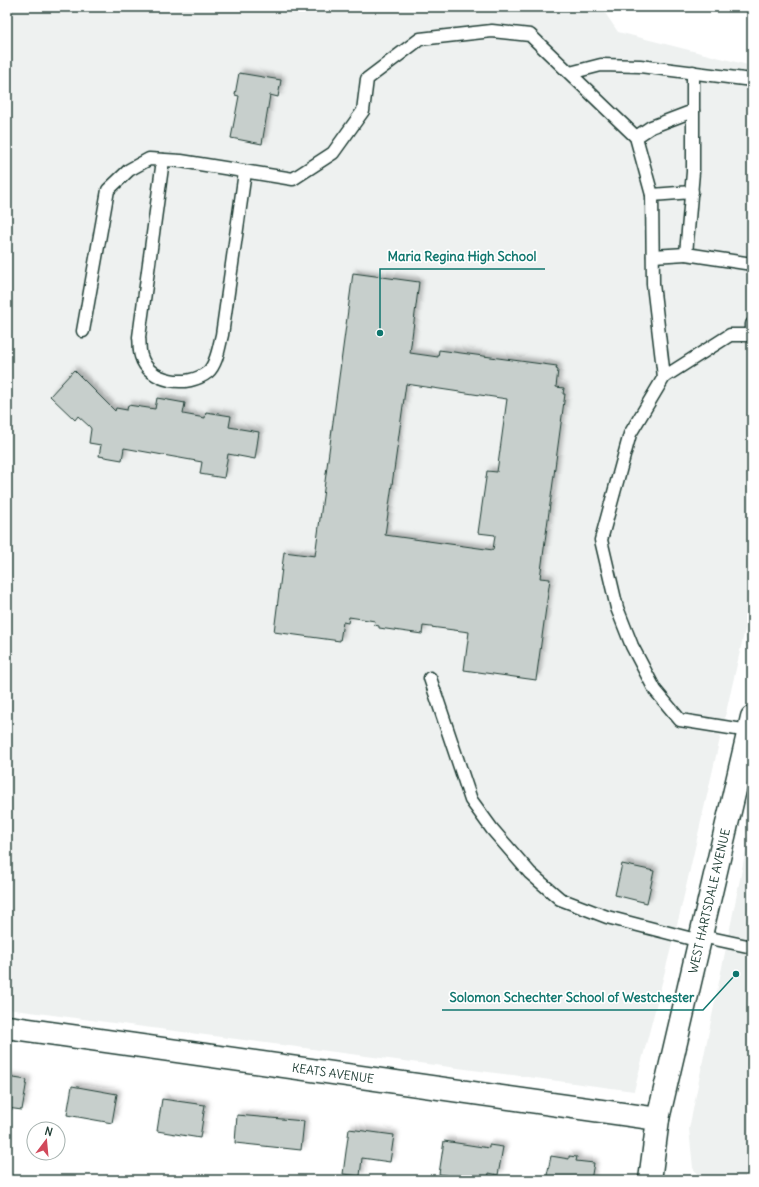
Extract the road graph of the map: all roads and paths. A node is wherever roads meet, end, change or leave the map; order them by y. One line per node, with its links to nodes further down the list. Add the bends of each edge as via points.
1 (693, 72): 2 (lane, via 601,65); 3 (lane); 4 (lane)
2 (570, 74): 5 (lane); 7 (lane, via 530,34 492,31 420,39 367,79 363,111 332,153 293,179)
3 (752, 80)
4 (693, 111): 5 (lane, via 651,127); 8 (lane)
5 (636, 137): 9 (lane)
6 (163, 160): 7 (lane); 7 (lane, via 139,337 141,356 149,369 166,380 192,380 209,371 216,356 222,335); 14 (lane, via 149,159 129,170 108,190)
7 (245, 172)
8 (692, 192): 9 (lane); 10 (lane)
9 (652, 195): 11 (lane)
10 (686, 254): 11 (lane); 12 (lane)
11 (653, 256): 16 (lane, via 653,284)
12 (752, 264)
13 (752, 324): 15 (lane)
14 (83, 331)
15 (752, 335): 16 (lane, via 730,335)
16 (664, 377): 18 (lane, via 630,434 601,540 617,608 632,646 655,690 680,720)
17 (430, 678): 19 (lane, via 471,800 530,873 560,899 607,917)
18 (750, 724): 19 (street, WEST HARTSDALE AVENUE)
19 (700, 939): 20 (lane); 22 (street, WEST HARTSDALE AVENUE)
20 (752, 947)
21 (7, 1027): 22 (street, KEATS AVENUE)
22 (658, 1119): 23 (street, WEST HARTSDALE AVENUE)
23 (650, 1180)

